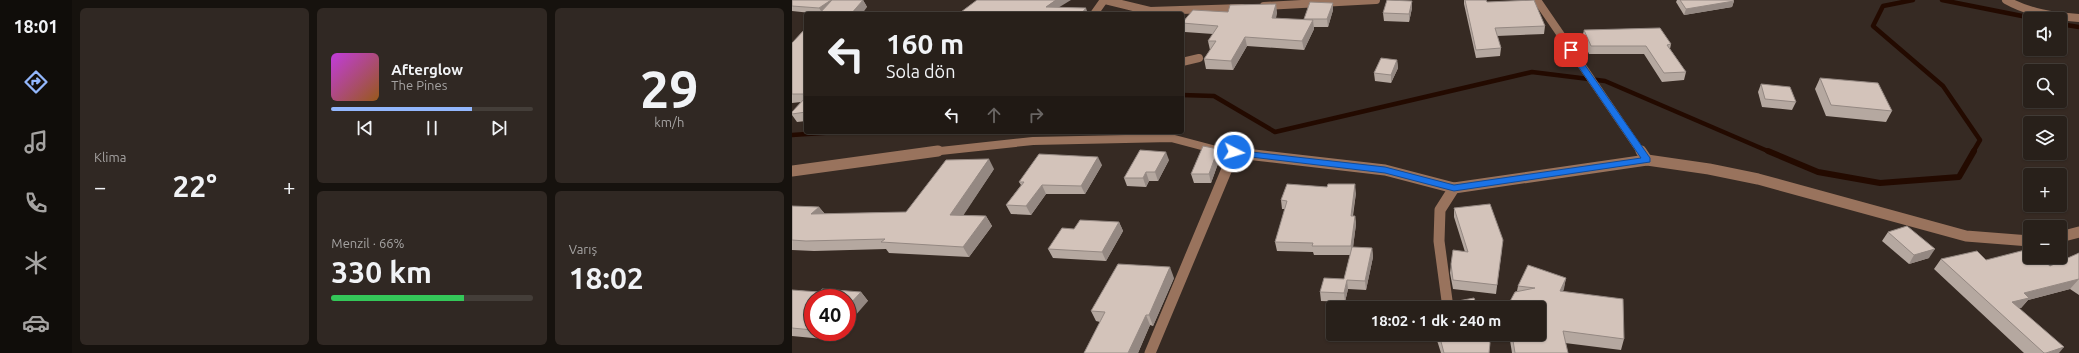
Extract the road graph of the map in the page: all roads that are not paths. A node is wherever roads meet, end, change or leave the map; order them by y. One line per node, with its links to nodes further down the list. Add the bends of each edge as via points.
1 (1104, 0): 2 (street, via 1150,11); 5 (street)
2 (1376, 0)
3 (1537, 0): 11 (street)
4 (2006, 0): 6 (street, via 2024,10 2050,16)
5 (1095, 12)
6 (2079, 18)
7 (1199, 58): 8 (street)
8 (1184, 62)
9 (1034, 136): 10 (street, via 1171,138); 12 (street)
10 (1234, 152): 13 (street, via 1385,170); 18 (street)
11 (1647, 160): 13 (street); 16 (street, via 1758,179 1966,236)
12 (792, 171)
13 (1454, 188): 17 (street, via 1440,210 1438,241)
14 (2079, 232): 15 (street)
15 (2067, 235)
16 (2023, 240)
17 (1447, 301)
18 (1150, 353)

